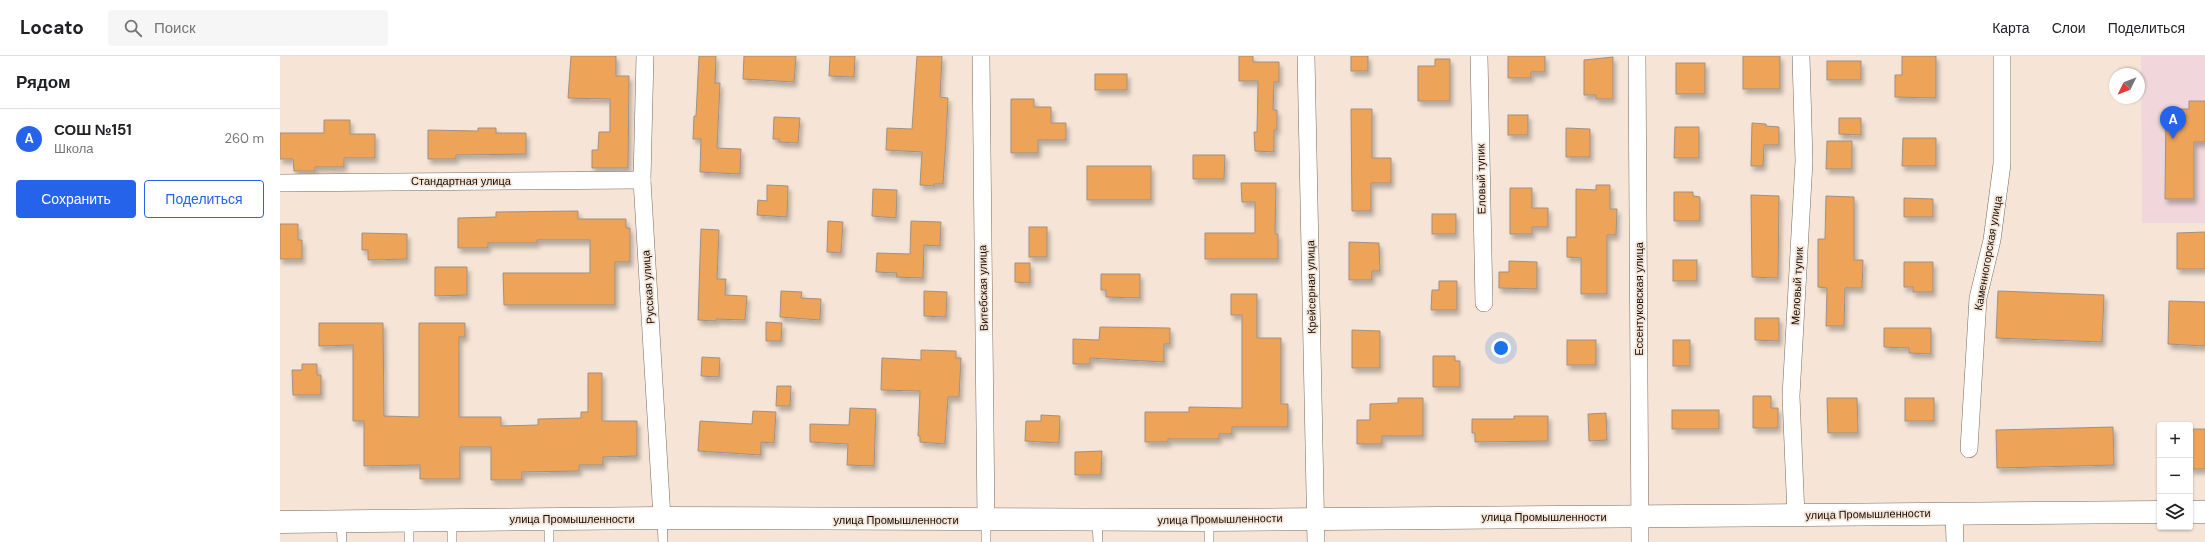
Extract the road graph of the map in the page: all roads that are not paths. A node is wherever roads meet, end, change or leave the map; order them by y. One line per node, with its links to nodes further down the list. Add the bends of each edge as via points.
1 (645, 56): 8 (street, Русская улица)
2 (981, 56): 22 (street, Витебская улица)
3 (1306, 56): 19 (street, Крейсерная улица)
4 (1479, 56): 10 (street, Еловый тупик)
5 (1637, 56): 17 (street, Ессентуковская улица)
6 (1801, 56): 16 (street, Меловый тупик, via 1804,160 1791,396)
7 (2002, 56): 11 (street, Каменногорская улица, via 2002,164 1992,240 1978,298)
8 (642, 180): 9 (street, Стандартная улица); 18 (street, Русская улица)
9 (280, 183)
10 (1484, 303)
11 (1969, 449)
12 (2157, 512): 15 (main road, улица Промышленности)
13 (2193, 512): 14 (main road)
14 (2205, 512)
15 (1954, 513): 16 (main road, улица Промышленности); 36 (street)
16 (1796, 515): 17 (main road, улица Промышленности)
17 (1640, 516): 19 (main road, улица Промышленности); 35 (street, Ессентуковская улица)
18 (662, 518): 20 (main road, улица Промышленности); 22 (main road, улица Промышленности); 30 (lane)
19 (1315, 518): 24 (main road, улица Промышленности); 34 (street, Крейсерная улица)
20 (549, 519): 21 (main road, улица Промышленности); 29 (lane)
21 (452, 520): 27 (main road, улица Промышленности); 28 (lane)
22 (986, 520): 23 (main road, улица Промышленности); 31 (lane)
23 (1097, 520): 24 (main road, улица Промышленности); 32 (lane)
24 (1209, 520): 33 (lane)
25 (280, 522): 26 (main road, улица Промышленности)
26 (341, 532): 27 (main road, улица Промышленности)
27 (409, 532)
28 (452, 542)
29 (549, 542)
30 (663, 542)
31 (986, 542)
32 (1098, 542)
33 (1209, 542)
34 (1316, 542)
35 (1640, 542)
36 (1955, 542)

